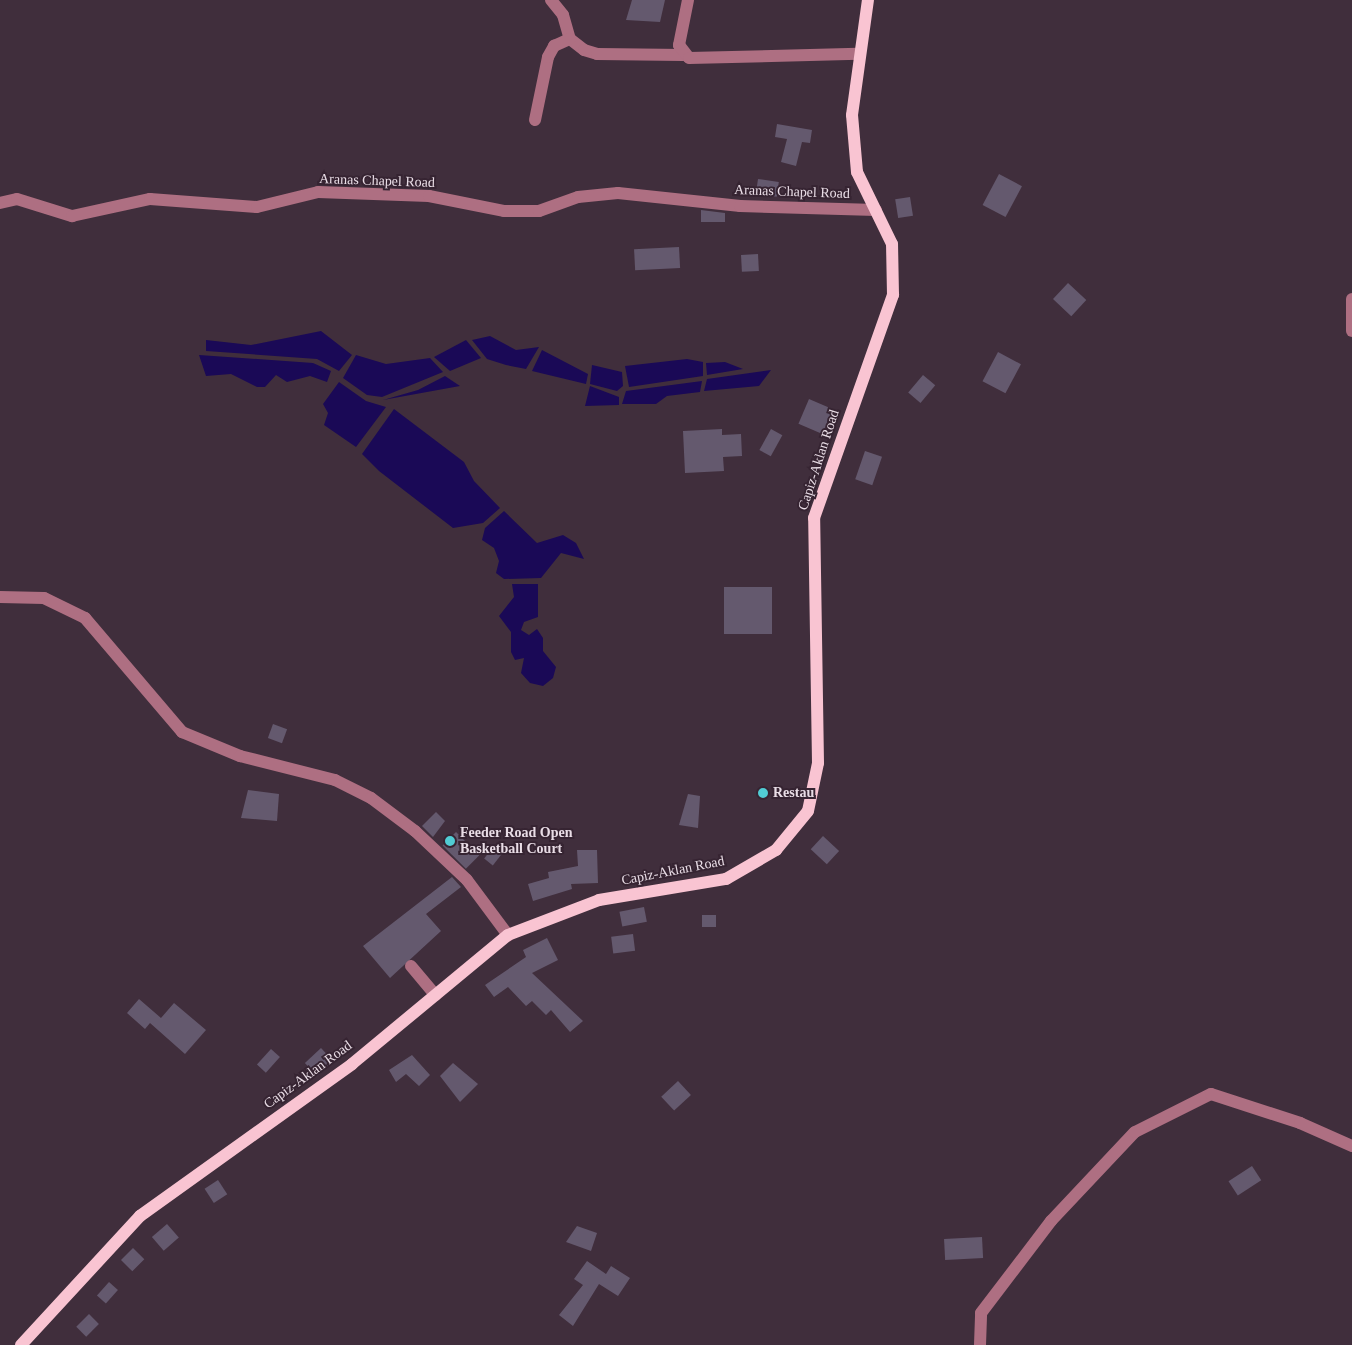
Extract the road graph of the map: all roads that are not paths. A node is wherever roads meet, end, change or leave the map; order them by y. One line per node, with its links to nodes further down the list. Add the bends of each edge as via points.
1 (551, 0): 4 (street, via 563,15)
2 (688, 0): 6 (street, via 680,45)
3 (868, 0): 5 (main road, Capiz-Aklan Road)
4 (570, 39): 6 (street, via 597,54); 7 (street, via 554,46 548,57)
5 (858, 54): 6 (street); 9 (main road, Capiz-Aklan Road, via 852,115 857,172)
6 (683, 55)
7 (535, 120)
8 (0, 203): 9 (street, Aranas Chapel Road, via 17,199 72,216 150,199 257,207 318,192 429,196 504,211 539,211 578,197 618,193 740,206)
9 (876, 210): 13 (main road, Capiz-Aklan Road, via 892,244 893,295 814,518 818,763 808,811 776,850 726,879 599,900)
10 (1352, 299): 11 (street)
11 (1352, 330)
12 (0, 597): 13 (street, via 44,598 84,618 182,732 240,756 335,780 370,798 415,830 467,880)
13 (508, 935): 15 (main road, Capiz-Aklan Road)
14 (411, 966): 15 (street)
15 (436, 995): 17 (main road, Capiz-Aklan Road, via 352,1064 140,1216)
16 (1352, 1146): 18 (street, via 1300,1123 1210,1094 1135,1132 1051,1221 981,1313)
17 (21, 1345)
18 (980, 1345)

